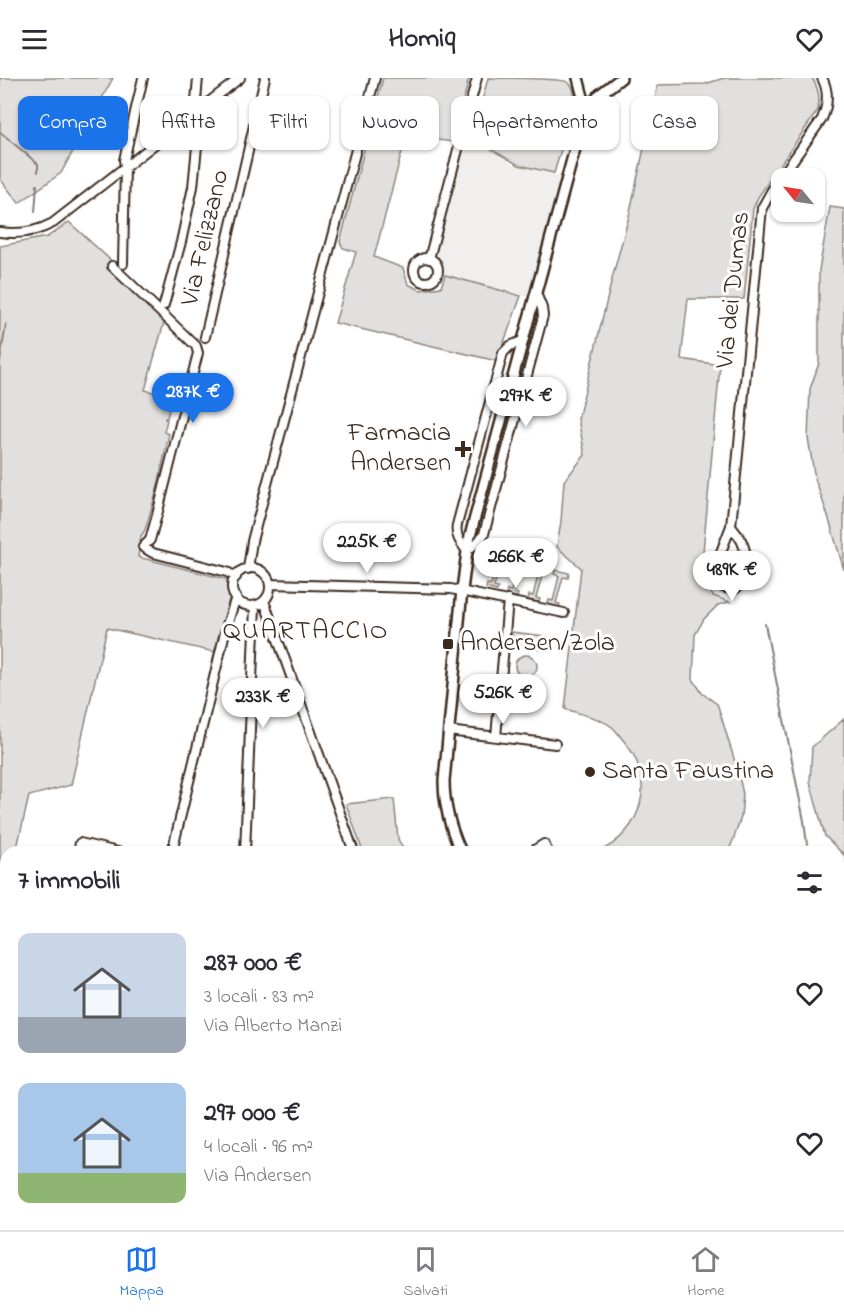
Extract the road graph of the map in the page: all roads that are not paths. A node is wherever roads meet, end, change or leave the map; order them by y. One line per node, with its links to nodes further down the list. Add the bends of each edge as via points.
1 (144, 78): 17 (street)
2 (198, 78): 10 (street)
3 (240, 78): 11 (street)
4 (265, 78): 24 (street, Via Felizzano)
5 (375, 78): 28 (street)
6 (477, 78): 19 (street)
7 (578, 78): 12 (street)
8 (621, 78): 13 (street)
9 (822, 78): 26 (street, Via dei Dumas, via 828,101 822,119 762,208)
10 (196, 96)
11 (216, 96)
12 (583, 96)
13 (598, 96)
14 (147, 150): 17 (street)
15 (197, 150): 23 (street, via 193,187)
16 (575, 150): 22 (street)
17 (125, 167): 18 (street, via 53,223 32,231); 20 (street)
18 (0, 232)
19 (429, 259)
20 (123, 264)
21 (112, 266): 29 (street, via 196,346 198,353 158,515 150,540 143,547)
22 (536, 293): 25 (street); 27 (street, via 543,316 484,534)
23 (164, 305)
24 (205, 337)
25 (522, 341): 27 (street); 27 (street, via 507,348 502,357 457,525 456,534)
26 (731, 526): 26 (street, Via dei Dumas, via 714,570 723,586 733,590 747,573 742,542)
27 (467, 551): 31 (street)
28 (248, 569): 29 (street); 30 (street, via 262,572)
29 (236, 577): 32 (street)
30 (270, 584): 31 (street); 34 (street)
31 (462, 590): 33 (street); 37 (street)
32 (236, 597): 35 (street); 42 (street)
33 (508, 600): 36 (street); 38 (street)
34 (264, 601): 35 (street); 44 (street)
35 (255, 606): 43 (street)
36 (564, 613)
37 (448, 731): 38 (street); 45 (street, via 444,790)
38 (496, 737): 39 (street)
39 (555, 744)
40 (79, 846): 41 (street)
41 (93, 846)
42 (173, 846)
43 (245, 846)
44 (352, 846)
45 (459, 846)

